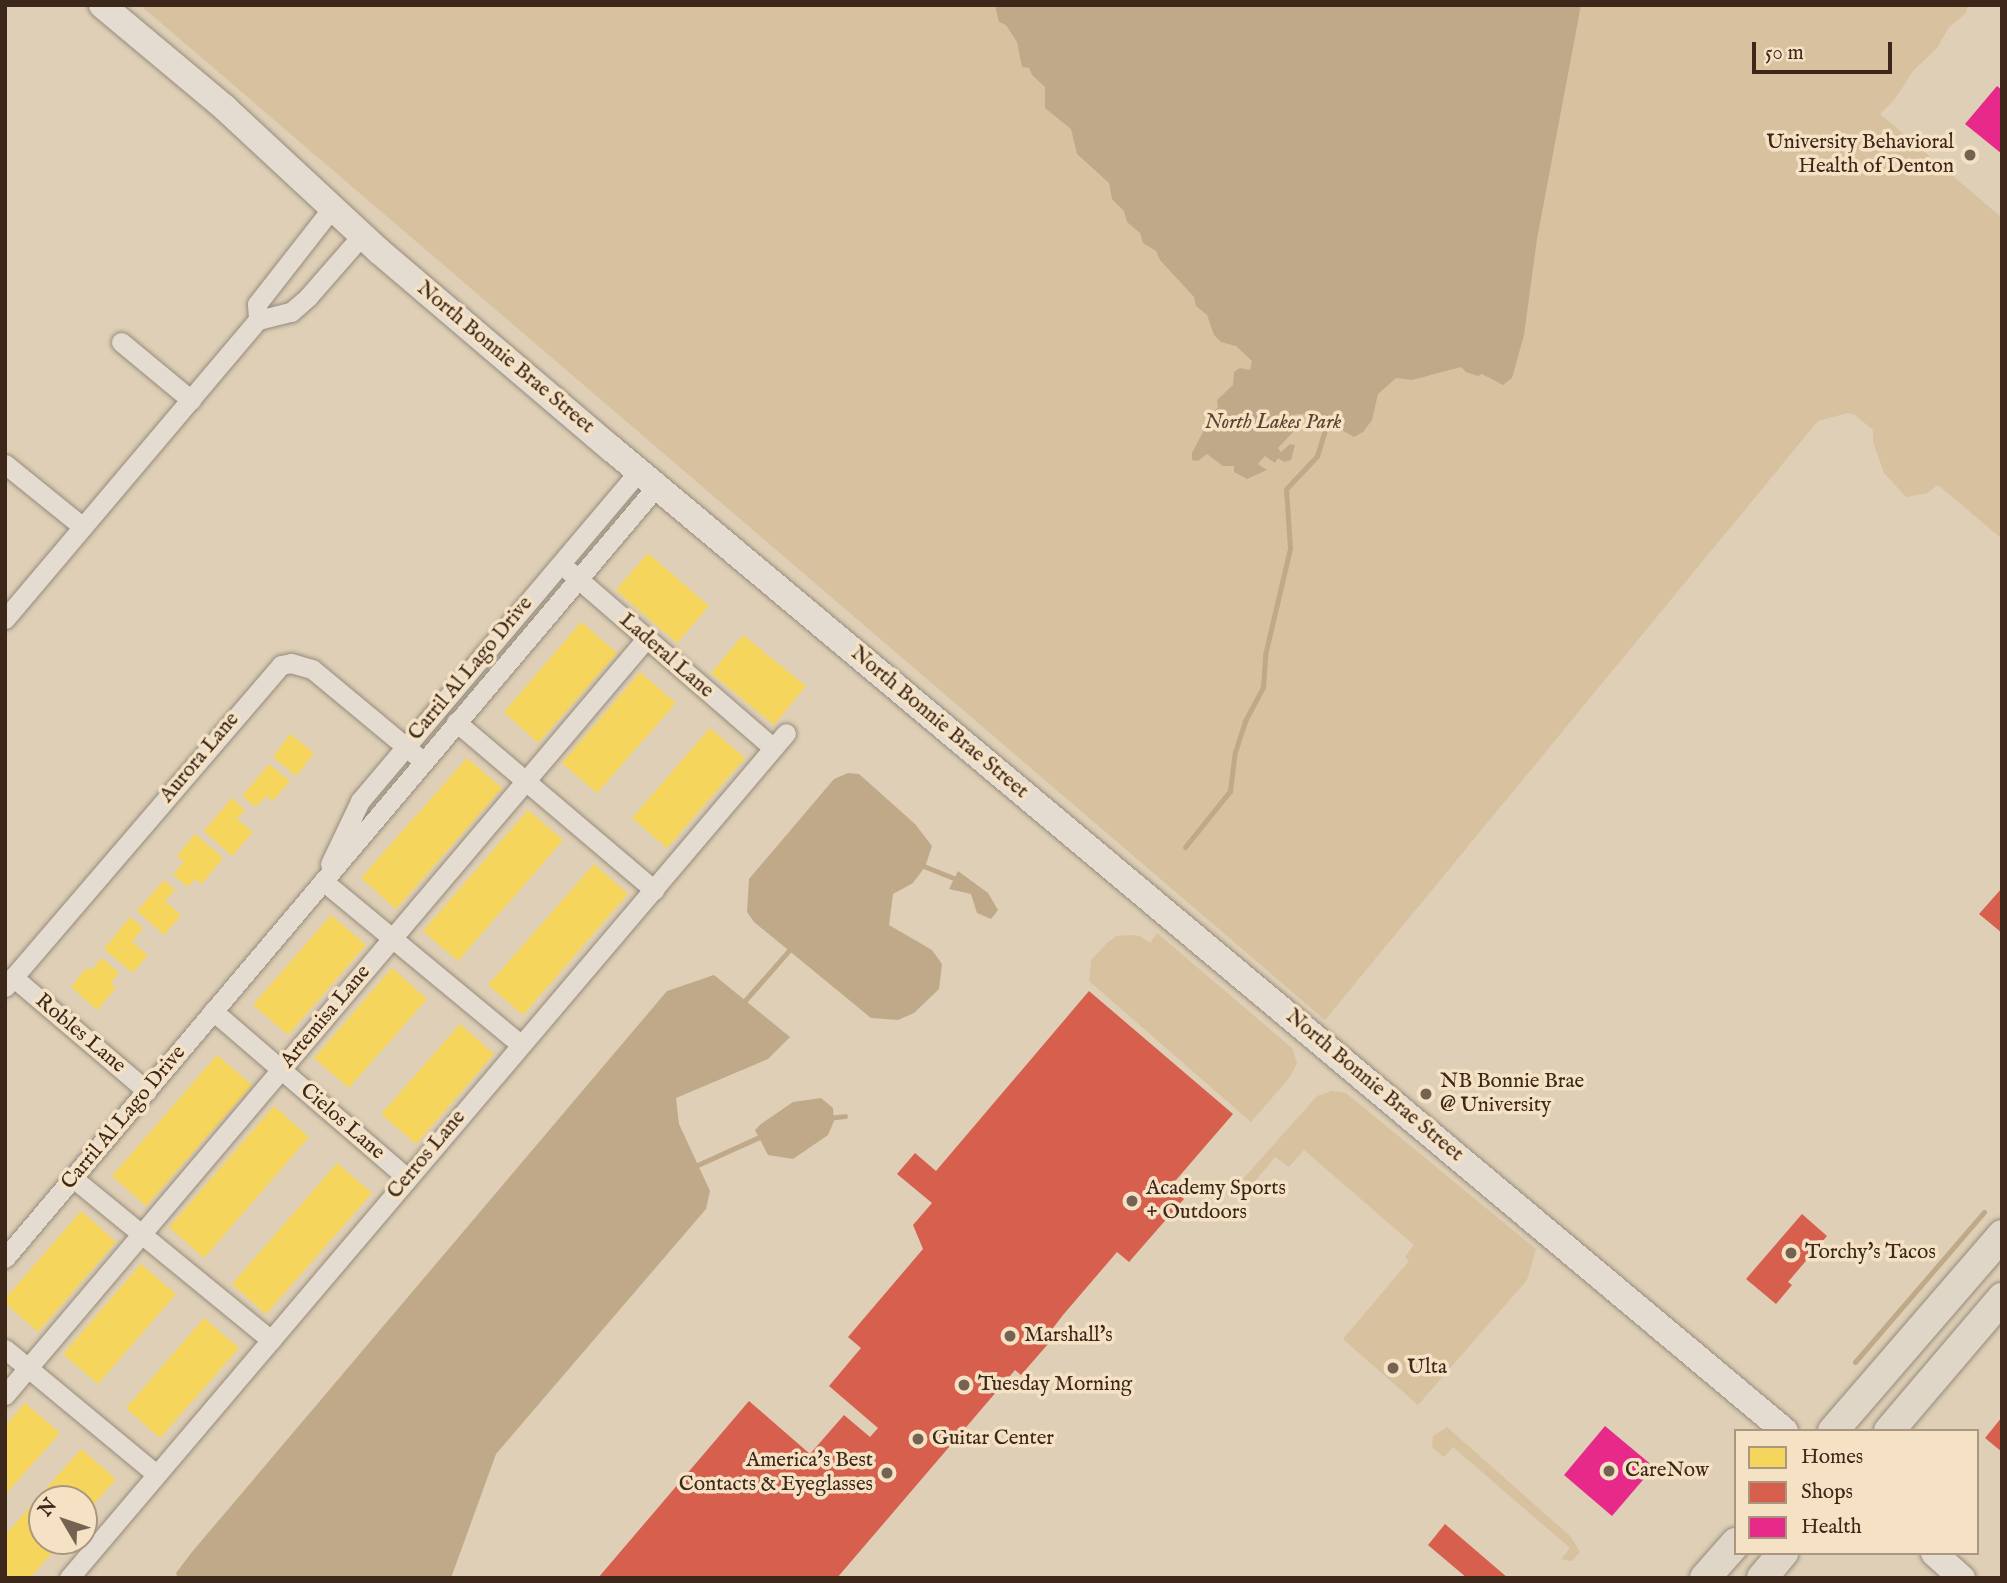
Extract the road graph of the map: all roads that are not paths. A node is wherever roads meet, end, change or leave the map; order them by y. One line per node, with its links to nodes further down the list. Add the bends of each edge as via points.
1 (102, 5): 2 (main road, North Bonnie Brae Street, via 225,108)
2 (332, 208): 3 (main road, North Bonnie Brae Street); 4 (street, via 257,304)
3 (362, 235): 4 (street, via 291,312); 8 (main road, North Bonnie Brae Street)
4 (258, 320): 6 (street)
5 (121, 342): 6 (street)
6 (191, 400): 9 (street)
7 (5, 464): 9 (street)
8 (648, 479): 10 (street, Carril Al Lago Drive); 11 (street, Carril Al Lago Drive); 37 (main road, North Bonnie Brae Street)
9 (83, 527): 12 (street)
10 (560, 564): 11 (street, Laderal Lane); 16 (street, Carril Al Lago Drive)
11 (577, 579): 13 (street, Laderal Lane); 14 (street, Carril Al Lago Drive)
12 (5, 619)
13 (646, 639): 15 (street, Laderal Lane); 18 (street, Artemisa Lane)
14 (456, 722): 17 (street, Carril Al Lago Drive); 18 (street)
15 (779, 741): 20 (street, Cerros Lane)
16 (405, 746): 17 (street, Aurora Lane); 19 (street, Carril Al Lago Drive, via 360,801); 22 (street, Aurora Lane, via 312,668 281,665)
17 (423, 761): 19 (street, Carril Al Lago Drive)
18 (527, 781): 20 (street); 21 (street, Artemisa Lane)
19 (323, 881): 21 (street); 23 (street, Carril Al Lago Drive)
20 (654, 890): 24 (street, Cerros Lane)
21 (391, 940): 24 (street); 25 (street, Artemisa Lane)
22 (9, 982): 26 (street, Robles Lane)
23 (213, 1011): 25 (street, Cielos Lane); 26 (street, Carril Al Lago Drive)
24 (522, 1045): 28 (street, Cerros Lane)
25 (282, 1069): 28 (street, Cielos Lane); 29 (street, Artemisa Lane)
26 (147, 1091): 27 (street, Carril Al Lago Drive)
27 (73, 1178): 29 (street); 31 (street, Carril Al Lago Drive)
28 (407, 1178): 33 (street, Cerros Lane)
29 (141, 1235): 33 (street); 35 (street, Artemisa Lane)
30 (2002, 1235): 38 (main road)
31 (5, 1258)
32 (2002, 1297): 39 (main road)
33 (271, 1340): 40 (street, Cerros Lane)
34 (5, 1349): 35 (street)
35 (28, 1368): 36 (street, Artemisa Lane); 40 (street)
36 (5, 1395)
37 (1783, 1429)
38 (1835, 1429)
39 (1891, 1429)
40 (156, 1474): 44 (street, Cerros Lane)
41 (1734, 1544): 45 (main road)
42 (1781, 1555): 46 (main road)
43 (1936, 1555): 47 (main road)
44 (69, 1578)
45 (1705, 1578)
46 (1762, 1578)
47 (1962, 1578)

